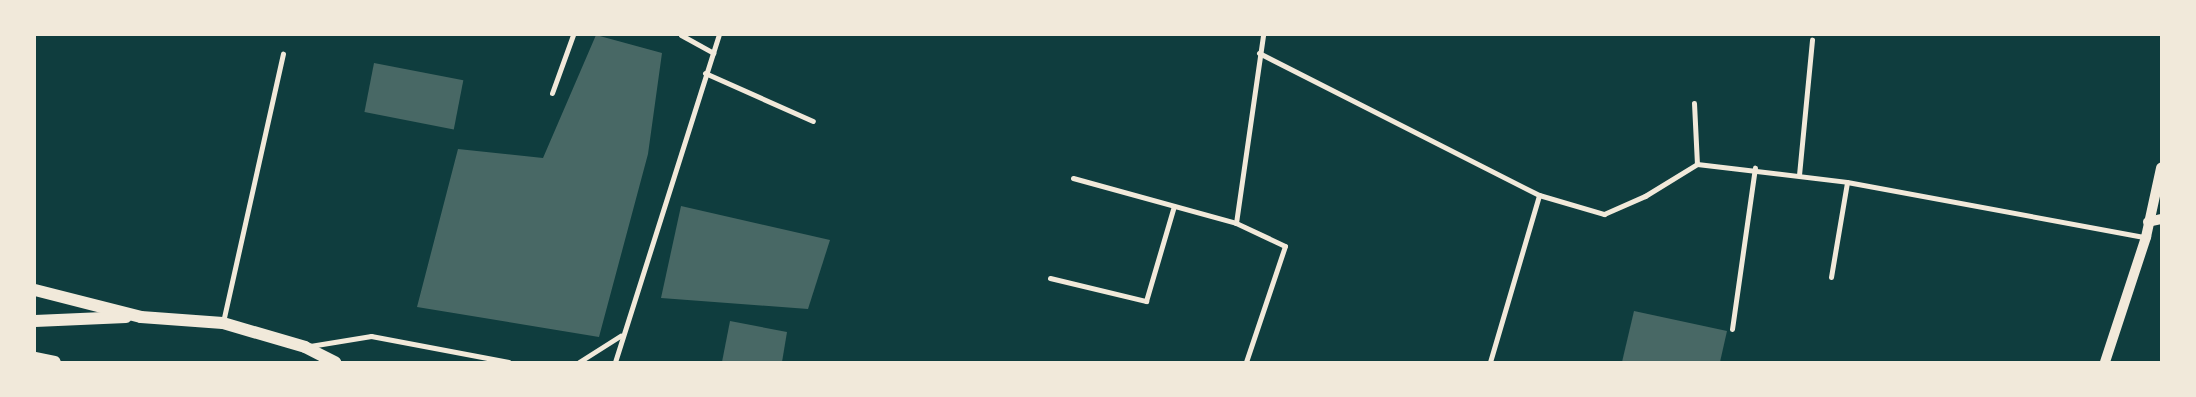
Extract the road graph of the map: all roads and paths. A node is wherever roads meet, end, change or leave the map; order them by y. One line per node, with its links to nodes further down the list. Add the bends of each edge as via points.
1 (573, 35): 10 (street)
2 (681, 35): 6 (street)
3 (719, 35): 6 (street)
4 (1263, 35): 7 (street)
5 (1812, 40): 16 (street)
6 (713, 53): 9 (street)
7 (1259, 53): 19 (street); 23 (street)
8 (284, 54): 30 (street)
9 (705, 72): 12 (street); 32 (street, via 676,176)
10 (552, 93)
11 (1694, 103): 13 (street)
12 (813, 121)
13 (1697, 164): 14 (street); 19 (street, via 1645,196 1604,214)
14 (1755, 168): 16 (street); 31 (street)
15 (2161, 168): 22 (main road)
16 (1798, 174): 18 (street)
17 (1073, 178): 20 (street)
18 (1847, 182): 24 (street); 25 (street)
19 (1539, 195): 41 (street)
20 (1174, 206): 23 (street); 26 (street, via 1146,301)
21 (2161, 219): 22 (main road)
22 (2148, 222): 24 (main road)
23 (1236, 223): 40 (street, via 1285,246)
24 (2146, 237): 42 (main road)
25 (1831, 277)
26 (1050, 278)
27 (35, 290): 28 (main road)
28 (141, 317): 29 (main road); 30 (main road)
29 (35, 321)
30 (223, 323): 33 (main road)
31 (1732, 329)
32 (620, 336): 38 (street); 39 (street)
33 (305, 347): 36 (main road); 37 (street, via 371,336)
34 (35, 358): 35 (main road)
35 (55, 362)
36 (335, 362)
37 (509, 362)
38 (580, 362)
39 (615, 362)
40 (1246, 362)
41 (1490, 362)
42 (2105, 362)

